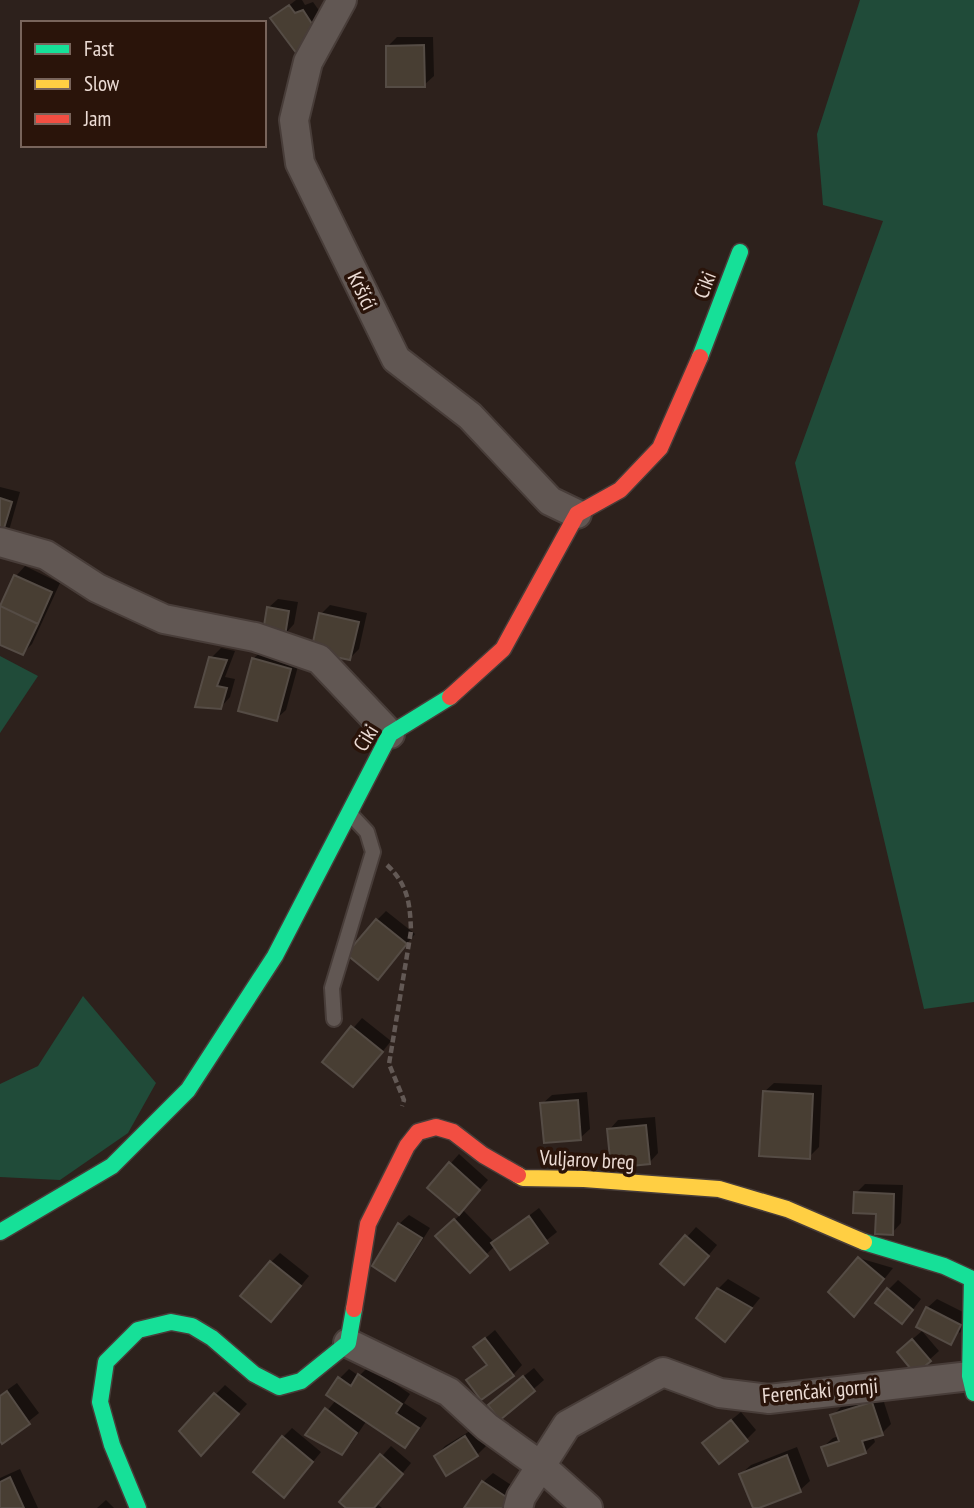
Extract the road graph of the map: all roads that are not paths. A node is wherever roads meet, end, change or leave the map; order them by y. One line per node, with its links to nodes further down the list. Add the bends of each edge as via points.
1 (342, 0): 3 (street, Kršići, via 308,62 294,120 300,163 396,359 470,416 550,501)
2 (740, 252): 3 (street, Ciki, via 660,448 620,489)
3 (577, 514): 5 (street, Ciki, via 503,649 445,701)
4 (0, 541): 5 (street, via 46,555 97,588 164,619 255,637 319,659)
5 (390, 734): 6 (street, Ciki)
6 (349, 812): 7 (lane, via 367,832 373,852 332,988); 8 (street, Ciki, via 275,956 188,1090 112,1166)
7 (334, 1019)
8 (0, 1232)
9 (348, 1343): 10 (street, Vuljarov breg, via 368,1224 407,1146 418,1132 436,1127 453,1132 523,1178 719,1189 787,1209 868,1244 972,1279); 11 (street, via 449,1392); 12 (street, via 301,1381 279,1387 254,1374 192,1326 171,1322 138,1330 106,1362 100,1402)
10 (972, 1385): 11 (street, Ferenčaki gornji, via 769,1399 720,1393 663,1372 567,1425)
11 (541, 1466): 13 (street, Ferenčaki gornji); 14 (street)
12 (138, 1508)
13 (518, 1508)
14 (588, 1508)

